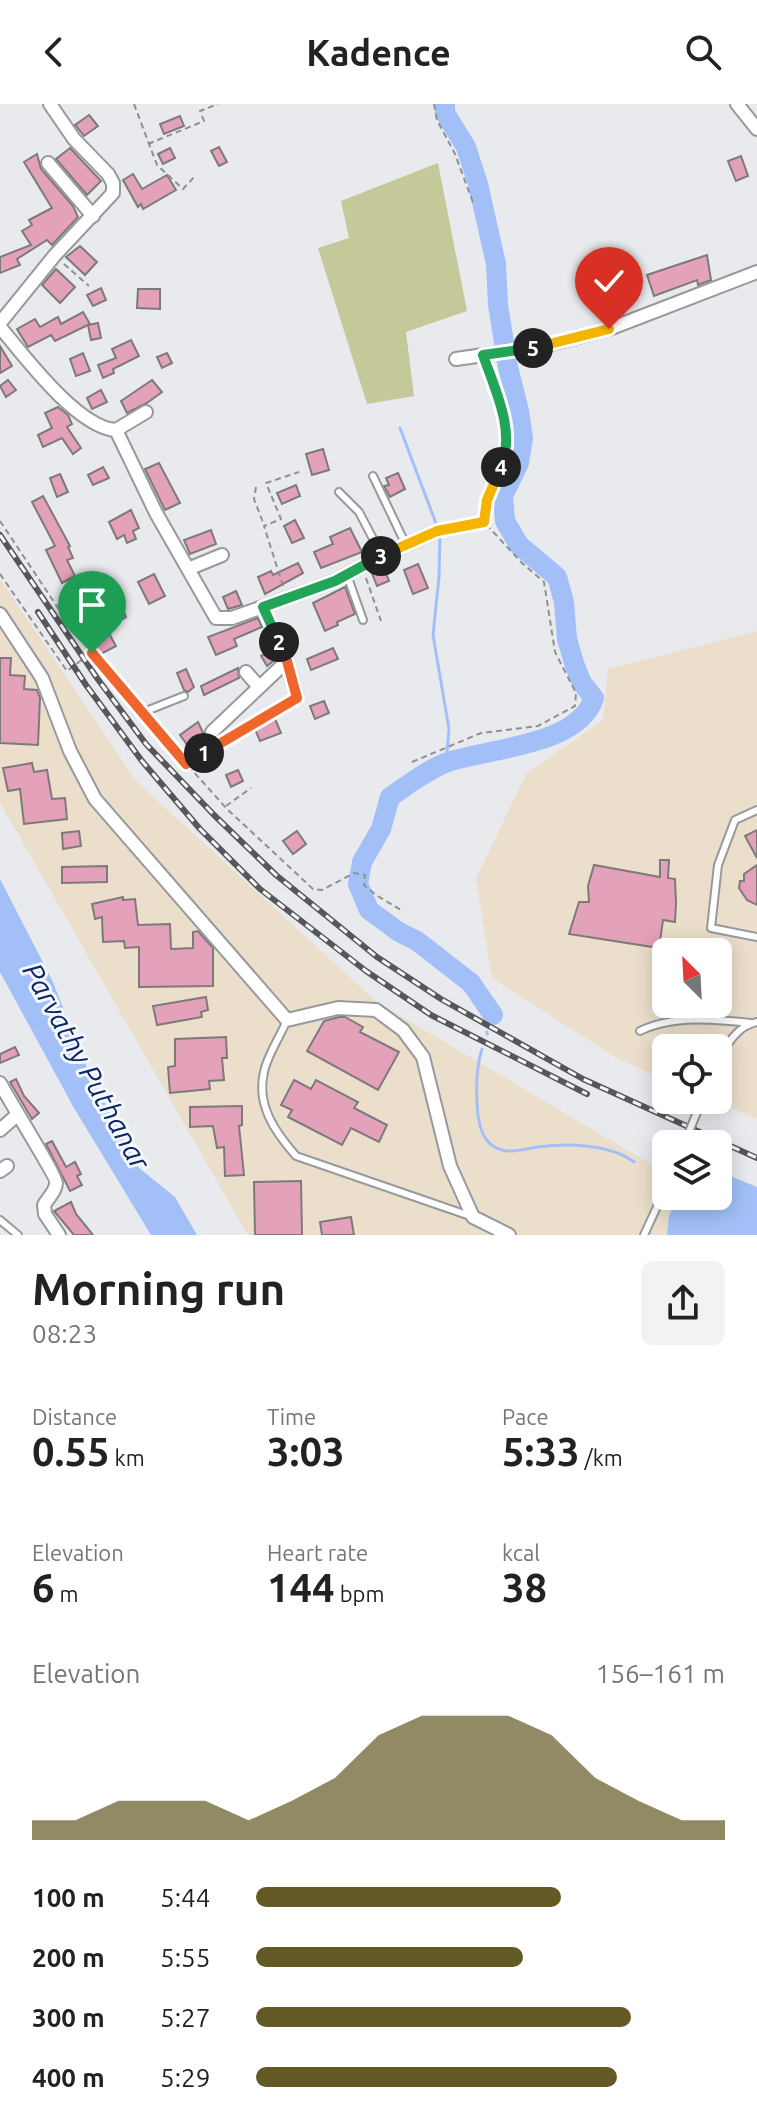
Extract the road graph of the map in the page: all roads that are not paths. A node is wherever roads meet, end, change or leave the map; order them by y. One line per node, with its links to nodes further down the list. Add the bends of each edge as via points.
1 (50, 104): 5 (street, via 113,183 113,193)
2 (737, 104): 3 (street)
3 (757, 129)
4 (48, 163): 5 (street)
5 (93, 216): 7 (street)
6 (757, 272): 8 (street, via 609,329)
7 (0, 325): 10 (street, via 69,405 105,430)
8 (456, 359)
9 (146, 412): 10 (street)
10 (116, 430): 17 (street)
11 (373, 476): 14 (lane)
12 (339, 492): 16 (lane, via 359,512)
13 (437, 531): 14 (street)
14 (406, 545): 16 (street)
15 (222, 555): 17 (street)
16 (382, 556): 18 (street)
17 (188, 569): 19 (street, via 216,618)
18 (347, 575): 19 (street); 21 (lane)
19 (263, 607): 22 (street)
20 (0, 614): 31 (street, via 42,678 95,799)
21 (363, 620)
22 (287, 661): 24 (street); 26 (street)
23 (246, 672): 24 (street)
24 (259, 687): 28 (street)
25 (184, 696): 27 (lane)
26 (297, 698)
27 (141, 713)
28 (212, 732)
29 (757, 810): 30 (lane, via 735,820 718,865 711,928)
30 (757, 937)
31 (287, 1020): 39 (street, via 338,1008 376,1010 403,1030 423,1057 450,1166); 39 (lane, via 264,1071 263,1106 296,1156)
32 (754, 1022): 33 (lane, via 714,1019 654,1024); 34 (lane)
33 (640, 1031)
34 (732, 1038)
35 (0, 1083): 36 (street)
36 (17, 1115): 37 (street); 42 (street, via 56,1175 55,1189 44,1205)
37 (0, 1130)
38 (655, 1210): 44 (lane)
39 (473, 1217): 43 (street)
40 (0, 1220): 41 (lane)
41 (18, 1235)
42 (59, 1235)
43 (509, 1235)
44 (644, 1235)

